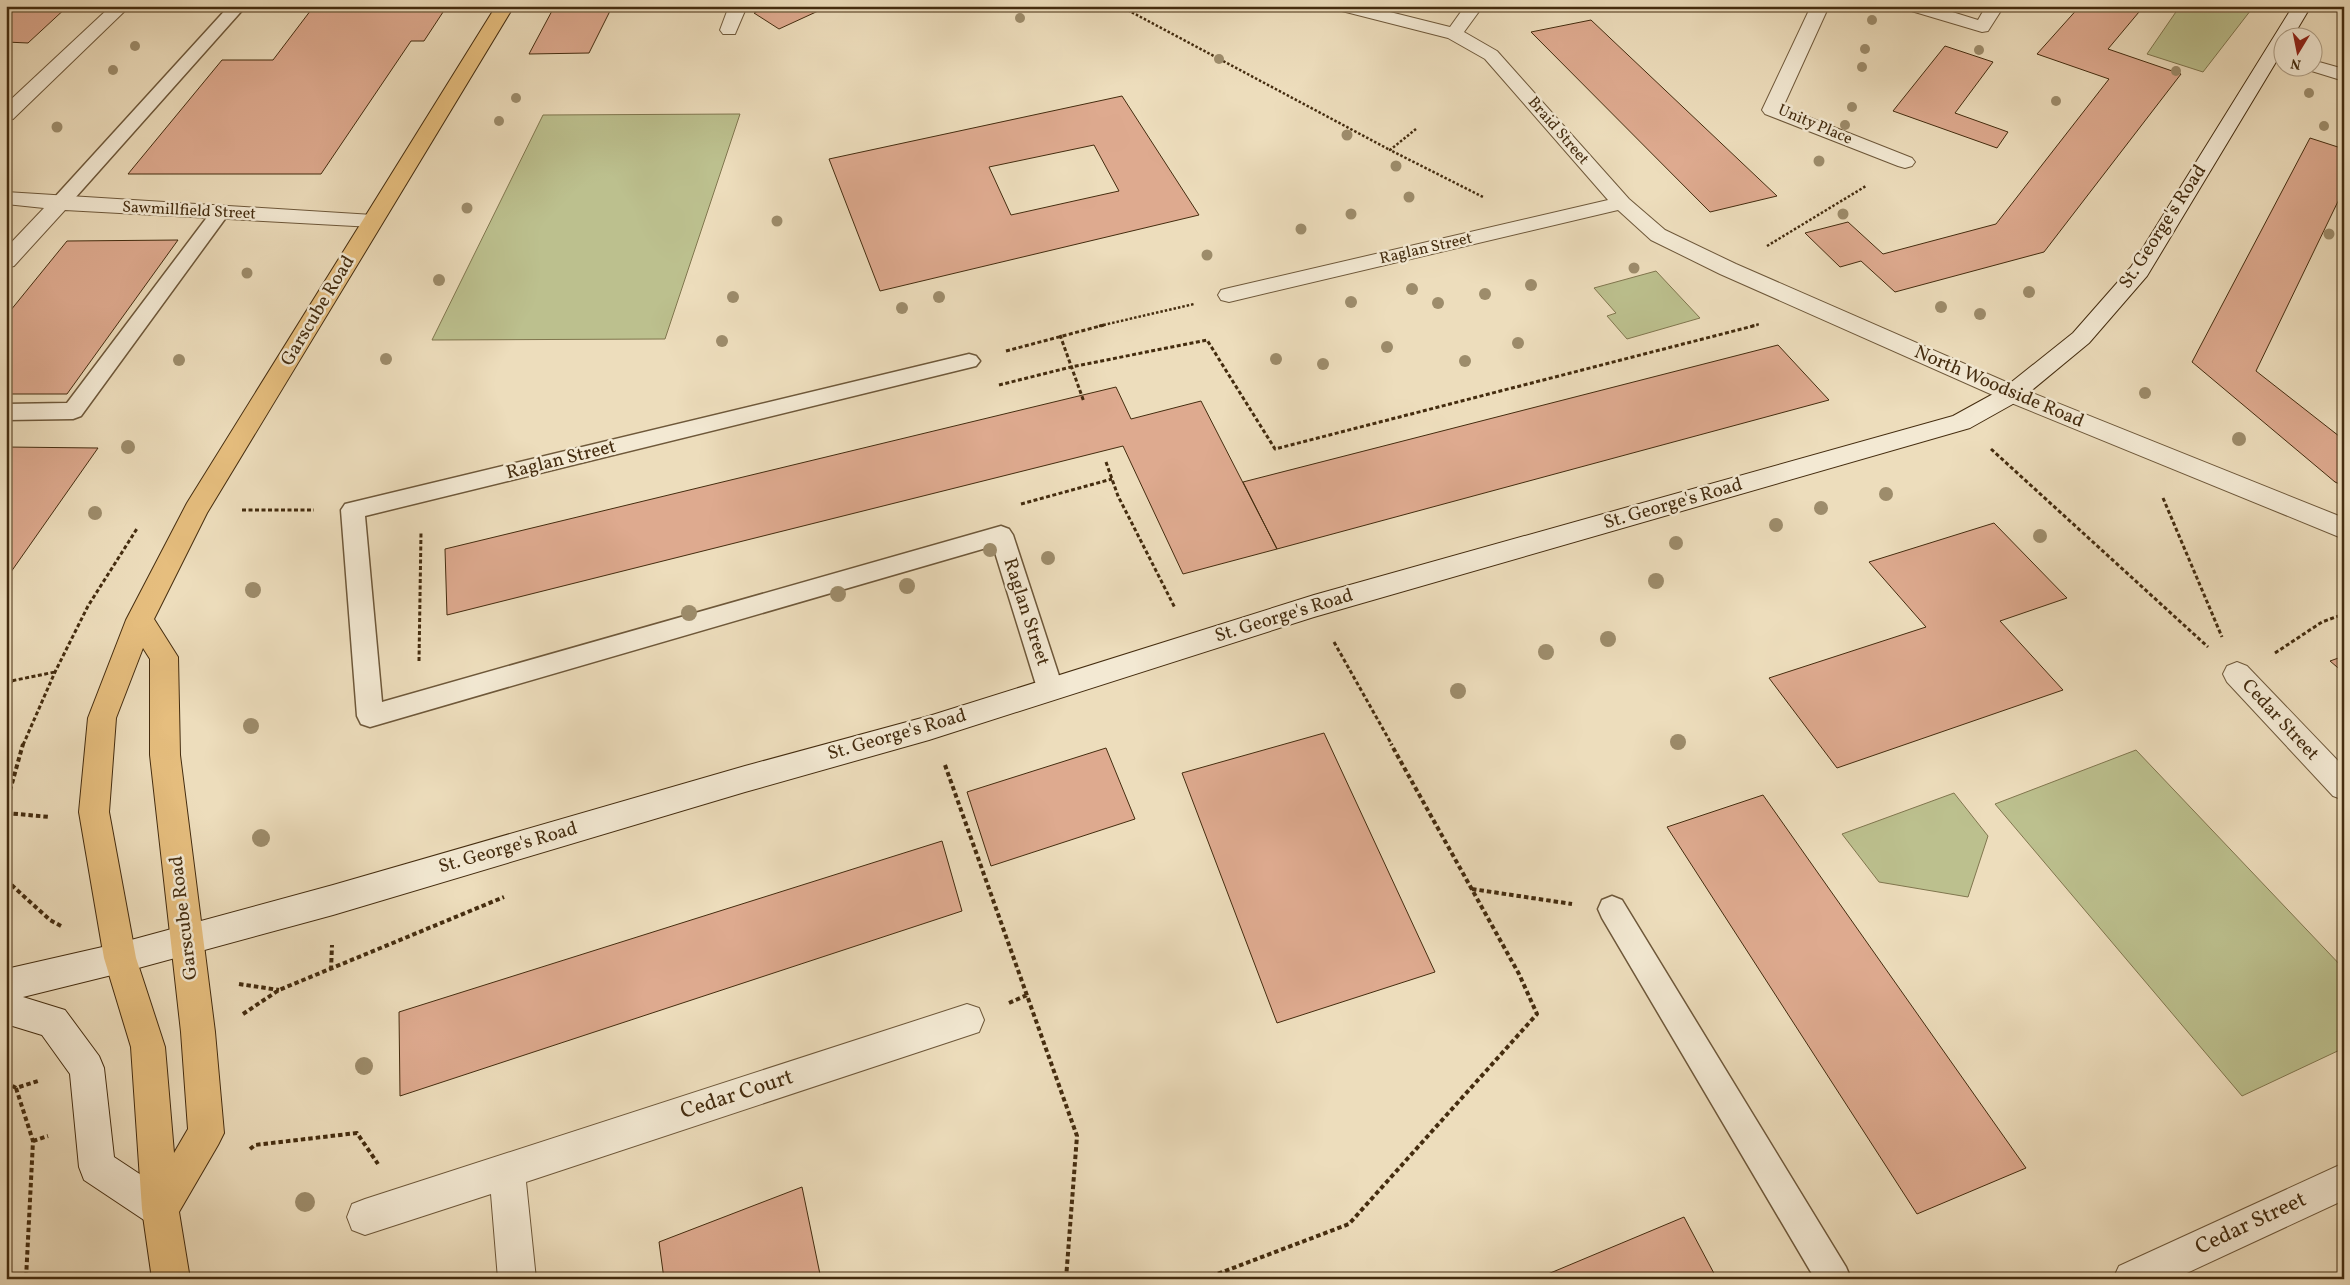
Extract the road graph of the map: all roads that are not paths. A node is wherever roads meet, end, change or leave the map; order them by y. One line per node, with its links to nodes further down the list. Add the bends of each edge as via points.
1 (121, 6): 17 (street)
2 (238, 6): 20 (lane)
3 (504, 6): 23 (main road, Garscube Road)
4 (738, 6): 12 (street)
5 (1344, 6): 13 (street, Braid Street)
6 (1474, 6): 13 (street)
7 (1820, 6): 18 (street, Unity Place, via 1772,110)
8 (1914, 6): 9 (street, via 1982,27)
9 (1995, 6)
10 (2302, 6): 11 (street, St. George's Road)
11 (2290, 28)
12 (729, 30)
13 (1454, 34): 21 (street, Braid Street, via 1491,55)
14 (2272, 59): 28 (street, St. George's Road, via 2139,271 2081,338)
15 (2322, 68): 16 (street)
16 (2344, 75)
17 (6, 115)
18 (1906, 162)
19 (6, 198): 20 (street, Sawmillfield Street)
20 (60, 203): 22 (street, Sawmillfield Street); 25 (street)
21 (1622, 204): 24 (street, Braid Street); 26 (street, Raglan Street)
22 (221, 212): 23 (street, Sawmillfield Street); 29 (lane, via 73,410)
23 (373, 221): 31 (main road, Garscube Road, via 196,510)
24 (1658, 235): 28 (street, North Woodside Road)
25 (6, 261)
26 (1229, 295)
27 (969, 361): 33 (lane, Raglan Street, via 353,510 370,716 1001,536)
28 (2012, 394): 30 (street, North Woodside Road); 33 (street, St. George's Road, via 1961,422 1314,606)
29 (6, 412)
30 (2344, 529)
31 (140, 620): 36 (main road, Garscube Road, via 164,657 165,755); 37 (main road, Garscube Road, via 102,718 94,812)
32 (2237, 674): 34 (street, Cedar Street)
33 (1050, 688): 36 (street, St. George's Road, via 929,728)
34 (2344, 787)
35 (1612, 910): 47 (lane)
36 (187, 939): 37 (street, St. George's Road); 43 (main road, Garscube Road, via 206,1133)
37 (120, 958): 38 (street, St. George's Road); 43 (main road, Garscube Road, via 148,1047)
38 (6, 985)
39 (6, 1008): 43 (street, via 53,1022 87,1068 97,1167)
40 (968, 1020): 41 (street, Cedar Court)
41 (507, 1170): 44 (street, Cedar Court); 46 (street)
42 (2344, 1181): 48 (street, Cedar Street)
43 (160, 1209): 45 (main road, Garscube Road)
44 (364, 1217)
45 (171, 1279)
46 (517, 1279)
47 (1834, 1279)
48 (2132, 1279)

